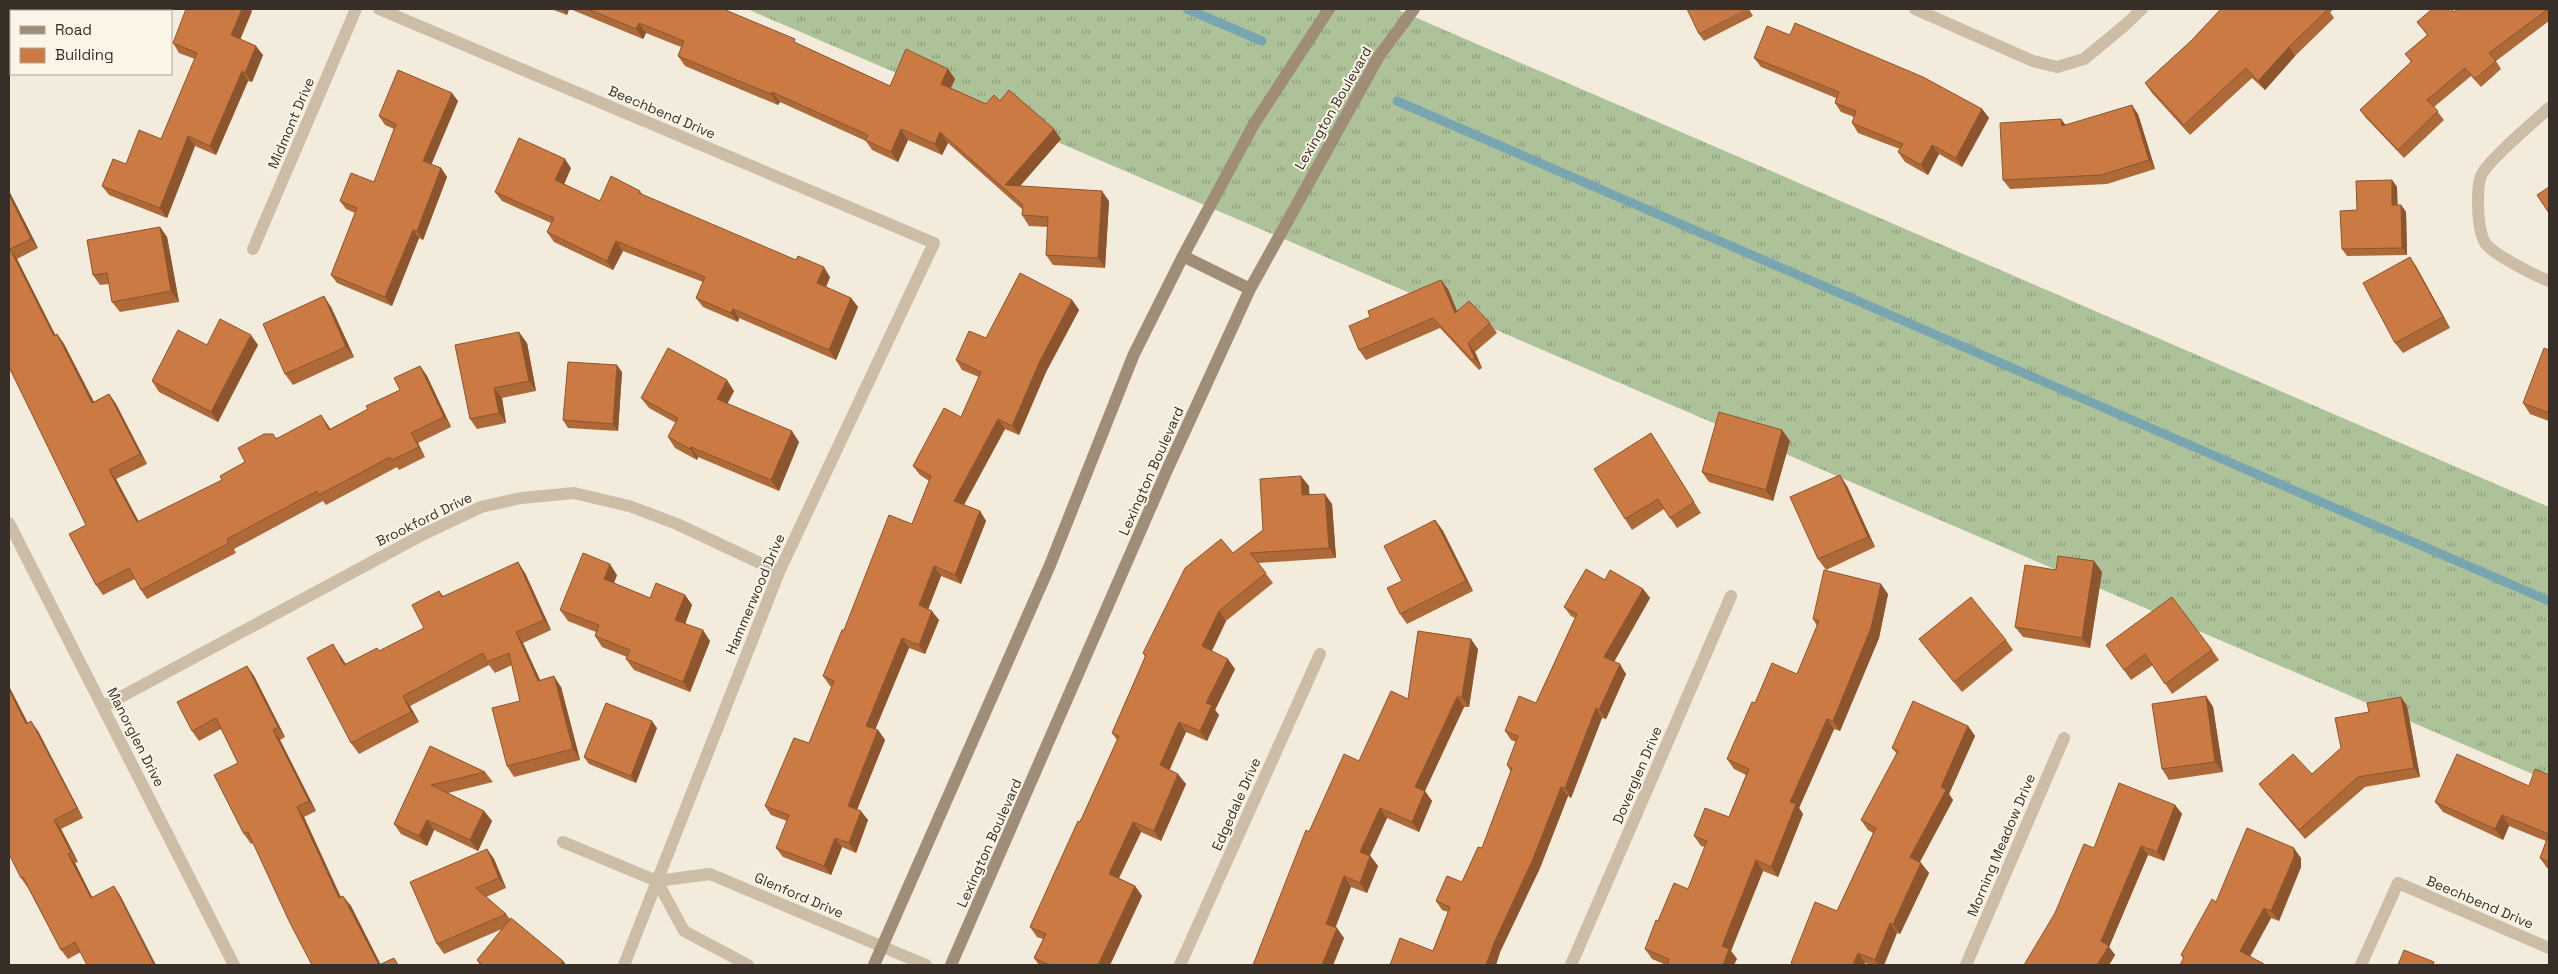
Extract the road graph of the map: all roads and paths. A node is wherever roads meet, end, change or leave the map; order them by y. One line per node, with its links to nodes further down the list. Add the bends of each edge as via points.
1 (356, 9): 9 (street, Midmont Drive)
2 (379, 9): 8 (street, Beechbend Drive)
3 (1329, 9): 10 (street, via 1254,124)
4 (1414, 9): 12 (street, Lexington Boulevard, via 1379,56)
5 (1915, 9): 6 (street, via 2033,61 2057,67 2084,59)
6 (2142, 9)
7 (2549, 108): 11 (street, via 2481,175 2477,210 2486,244 2524,270)
8 (934, 243): 14 (street, Hammerwood Drive)
9 (253, 249)
10 (1183, 256): 12 (street); 21 (street, via 1134,354 1050,565)
11 (2549, 281)
12 (1250, 289): 28 (street, Lexington Boulevard, via 1167,470)
13 (9, 523): 17 (street, Manorglen Drive)
14 (779, 572): 17 (street, Brookford Drive, via 677,524 629,506 574,493 521,498 481,507 424,534); 20 (street, Hammerwood Drive)
15 (1731, 596): 30 (street, Doverglen Drive)
16 (1320, 654): 29 (street, Edgedale Drive)
17 (104, 706): 23 (street, Manorglen Drive)
18 (2064, 738): 31 (street, Morning Meadow Drive)
19 (563, 842): 20 (street)
20 (657, 881): 21 (street, Glenford Drive, via 710,874); 24 (street, Hammerwood Drive); 25 (street, via 684,931)
21 (881, 945): 26 (street); 27 (street, Glenford Drive)
22 (2549, 948): 32 (street, Beechbend Drive, via 2398,883)
23 (234, 965)
24 (624, 965)
25 (748, 965)
26 (874, 965)
27 (926, 965)
28 (952, 965)
29 (1180, 965)
30 (1571, 965)
31 (1966, 965)
32 (2361, 965)

